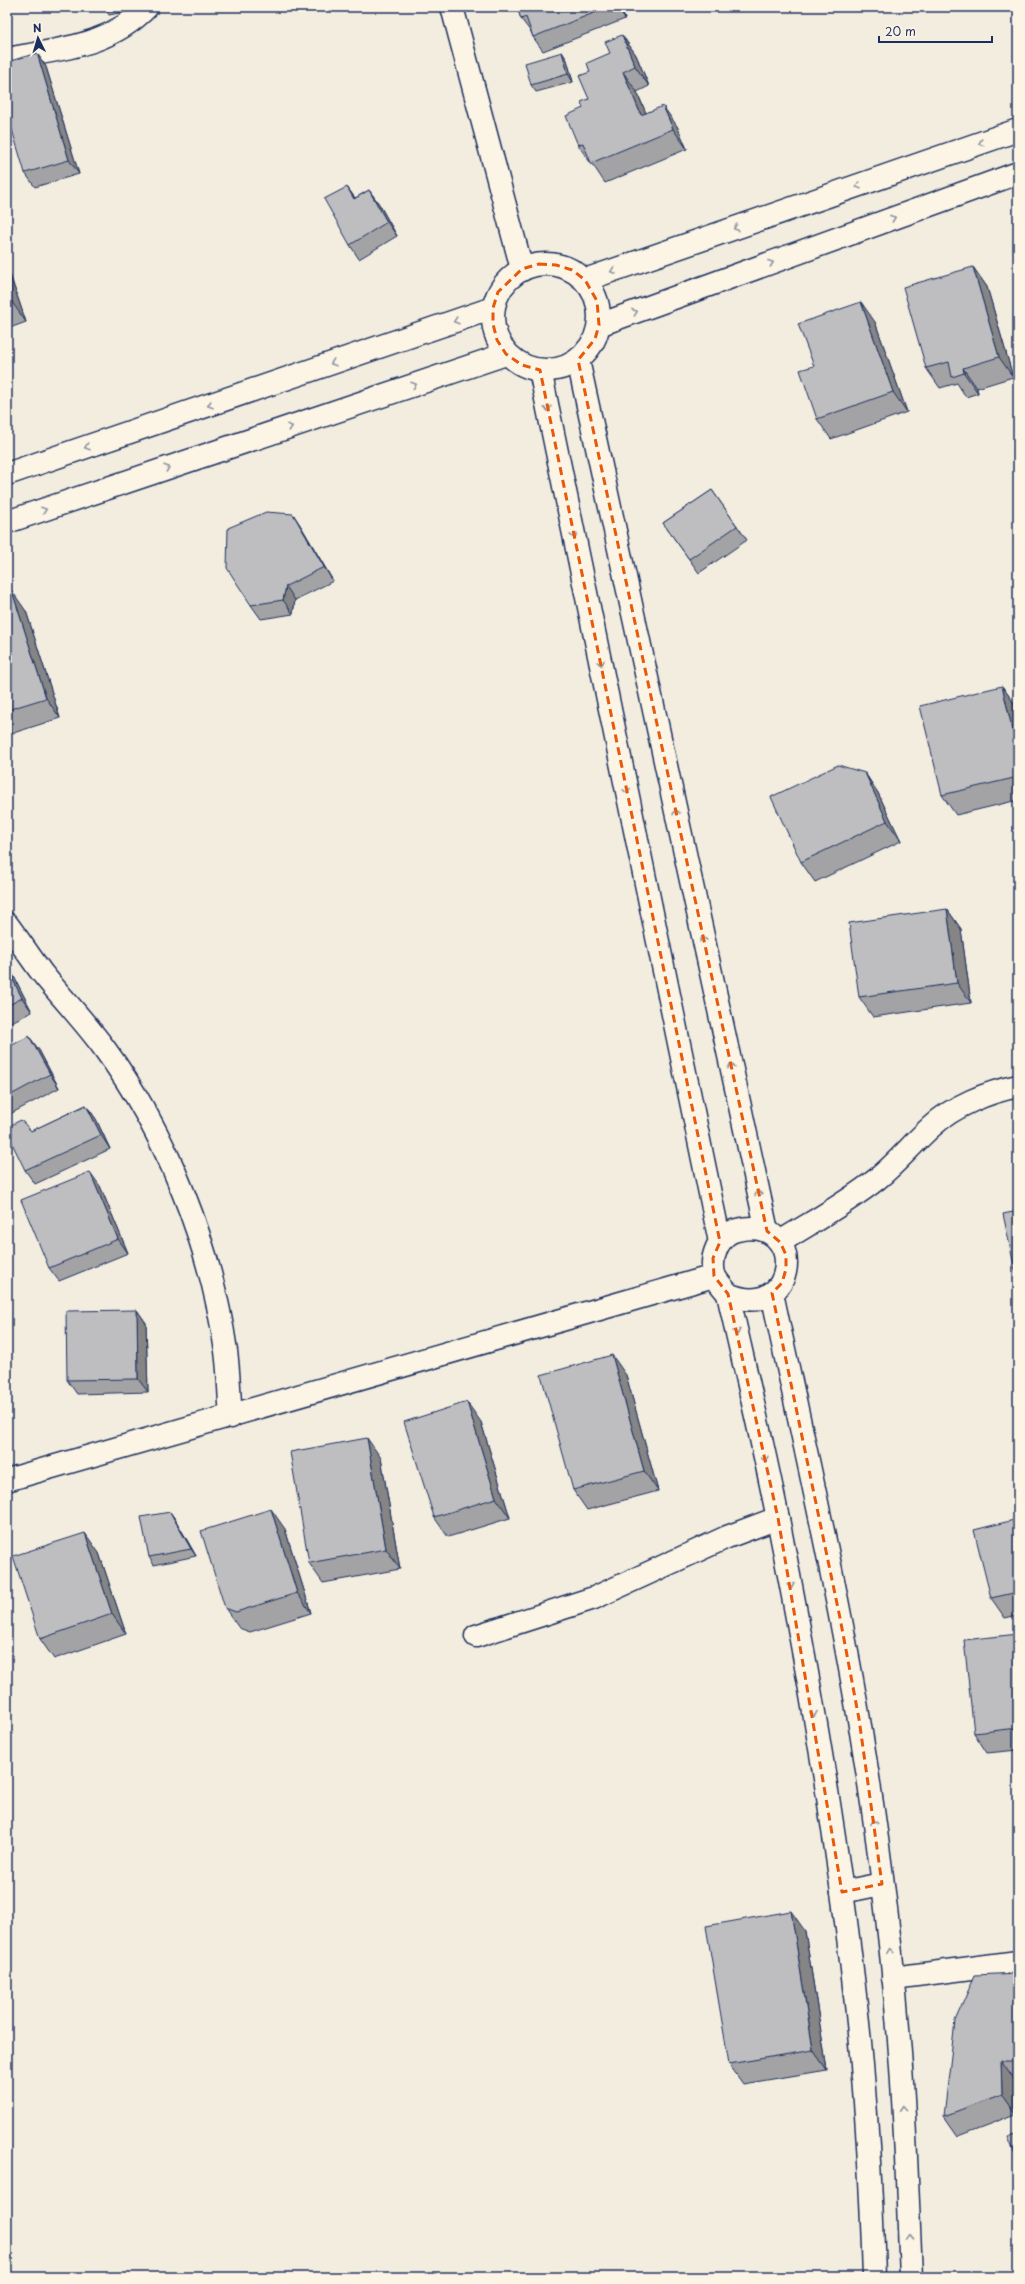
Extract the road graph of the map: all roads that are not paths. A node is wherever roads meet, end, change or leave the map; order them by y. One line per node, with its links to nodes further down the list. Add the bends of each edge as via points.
1 (146, 7): 3 (street, via 131,22 95,42)
2 (452, 7): 6 (street)
3 (7, 59)
4 (1018, 130): 7 (street, one-way to 7)
5 (1018, 173): 9 (street, one-way to 5)
6 (522, 269): 7 (street, via 539,264 556,265 572,270); 8 (street, via 498,292)
7 (585, 280): 9 (street, via 597,301)
8 (493, 308): 10 (street, via 497,340); 13 (street, one-way to 13)
9 (599, 325): 11 (street, via 595,339)
10 (506, 354): 12 (street, via 522,365); 14 (street, one-way to 10)
11 (578, 360): 12 (street, via 566,367); 17 (street, one-way to 11)
12 (540, 370): 18 (street, one-way to 18)
13 (7, 474)
14 (7, 522)
15 (7, 924): 22 (street, via 41,971 104,1048 134,1094 164,1149 193,1220 215,1295 226,1351)
16 (1018, 1086): 17 (street, via 980,1097 955,1110 932,1126 889,1170 864,1189)
17 (773, 1236): 18 (street, via 750,1227 733,1231); 20 (street, via 786,1255 786,1269 782,1283)
18 (720, 1242): 19 (street, via 713,1258)
19 (714, 1276): 21 (street); 22 (street)
20 (772, 1293): 21 (street, via 758,1300 742,1300); 26 (street, one-way to 20, via 859,1719)
21 (728, 1294): 24 (street, one-way to 24)
22 (231, 1417): 23 (street)
23 (7, 1480)
24 (778, 1518): 25 (street, via 727,1537 594,1598); 27 (street, one-way to 27)
25 (476, 1636)
26 (882, 1884): 27 (street); 29 (street, one-way to 26)
27 (842, 1892): 30 (street, via 862,2067)
28 (1018, 1962): 29 (street)
29 (893, 1978): 31 (street, one-way to 29, via 906,2153)
30 (874, 2277)
31 (911, 2277)

